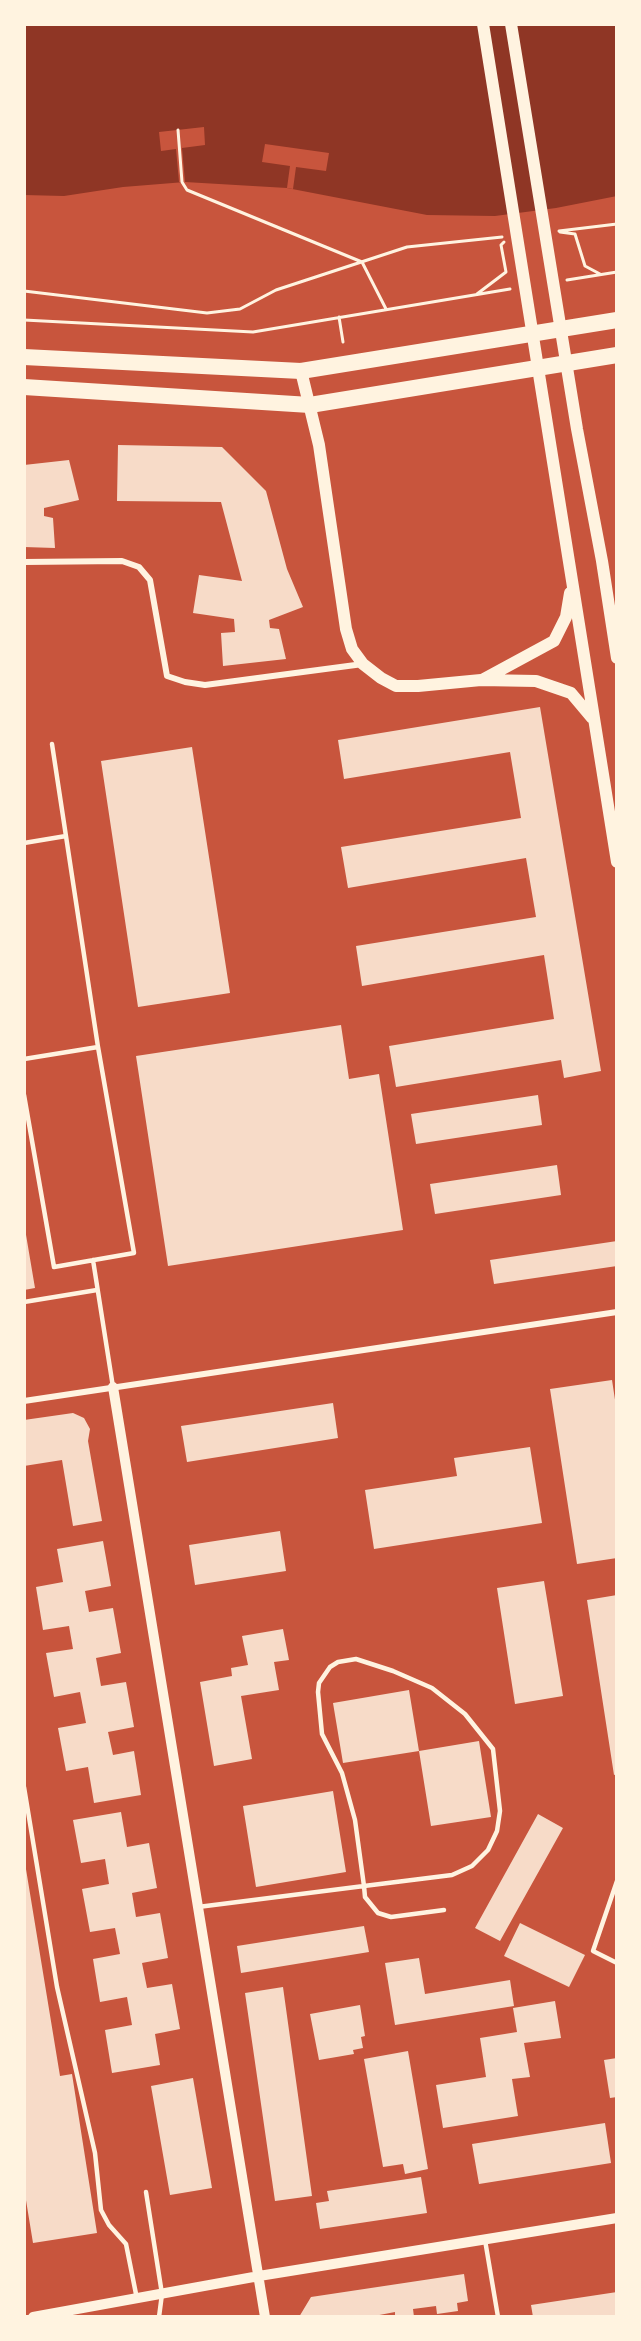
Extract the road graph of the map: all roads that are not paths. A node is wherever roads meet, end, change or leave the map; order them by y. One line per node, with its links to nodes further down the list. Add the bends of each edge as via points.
1 (483, 24): 11 (main road)
2 (511, 24): 9 (main road, via 576,429)
3 (617, 320): 6 (highway)
4 (617, 355): 8 (highway)
5 (24, 357): 6 (highway)
6 (302, 371): 8 (main road)
7 (24, 387): 8 (highway)
8 (310, 405): 14 (main road, via 346,629 352,650)
9 (602, 561): 12 (main road); 13 (main road)
10 (24, 562): 14 (street, via 122,561 140,567 150,580 167,676 185,682 204,685)
11 (572, 580): 15 (main road, via 566,617 554,641); 16 (main road)
12 (617, 608)
13 (617, 658)
14 (363, 664): 15 (main road, via 396,686)
15 (481, 680): 16 (main road, via 536,681 571,693)
16 (593, 719): 20 (main road)
17 (52, 744): 18 (lane)
18 (66, 836): 19 (lane); 21 (lane)
19 (24, 843)
20 (617, 862)
21 (98, 1047): 22 (lane); 24 (lane, via 134,1253)
22 (24, 1059)
23 (24, 1095): 24 (lane, via 54,1267)
24 (93, 1260): 25 (lane)
25 (97, 1290): 26 (lane); 28 (lane)
26 (24, 1302)
27 (617, 1312): 28 (street)
28 (113, 1387): 29 (street); 33 (street)
29 (24, 1401)
30 (24, 1787): 41 (lane, via 57,1987 95,2153 101,2210 126,2244)
31 (617, 1881): 35 (lane, via 593,1951)
32 (363, 1886): 32 (lane, via 452,1875 472,1866 493,1841 500,1811 493,1749 465,1714 413,1678 347,1659 324,1674 319,1702 322,1734 342,1773 355,1820); 33 (lane); 34 (lane, via 368,1903 385,1916)
33 (198, 1908): 39 (street)
34 (444, 1910)
35 (617, 1963)
36 (146, 2192): 40 (lane)
37 (617, 2218): 38 (street)
38 (485, 2240): 39 (street); 45 (lane)
39 (259, 2276): 40 (street); 44 (street)
40 (162, 2295): 41 (street); 43 (lane)
41 (137, 2299): 42 (street)
42 (33, 2317)
43 (159, 2317)
44 (265, 2317)
45 (498, 2317)

